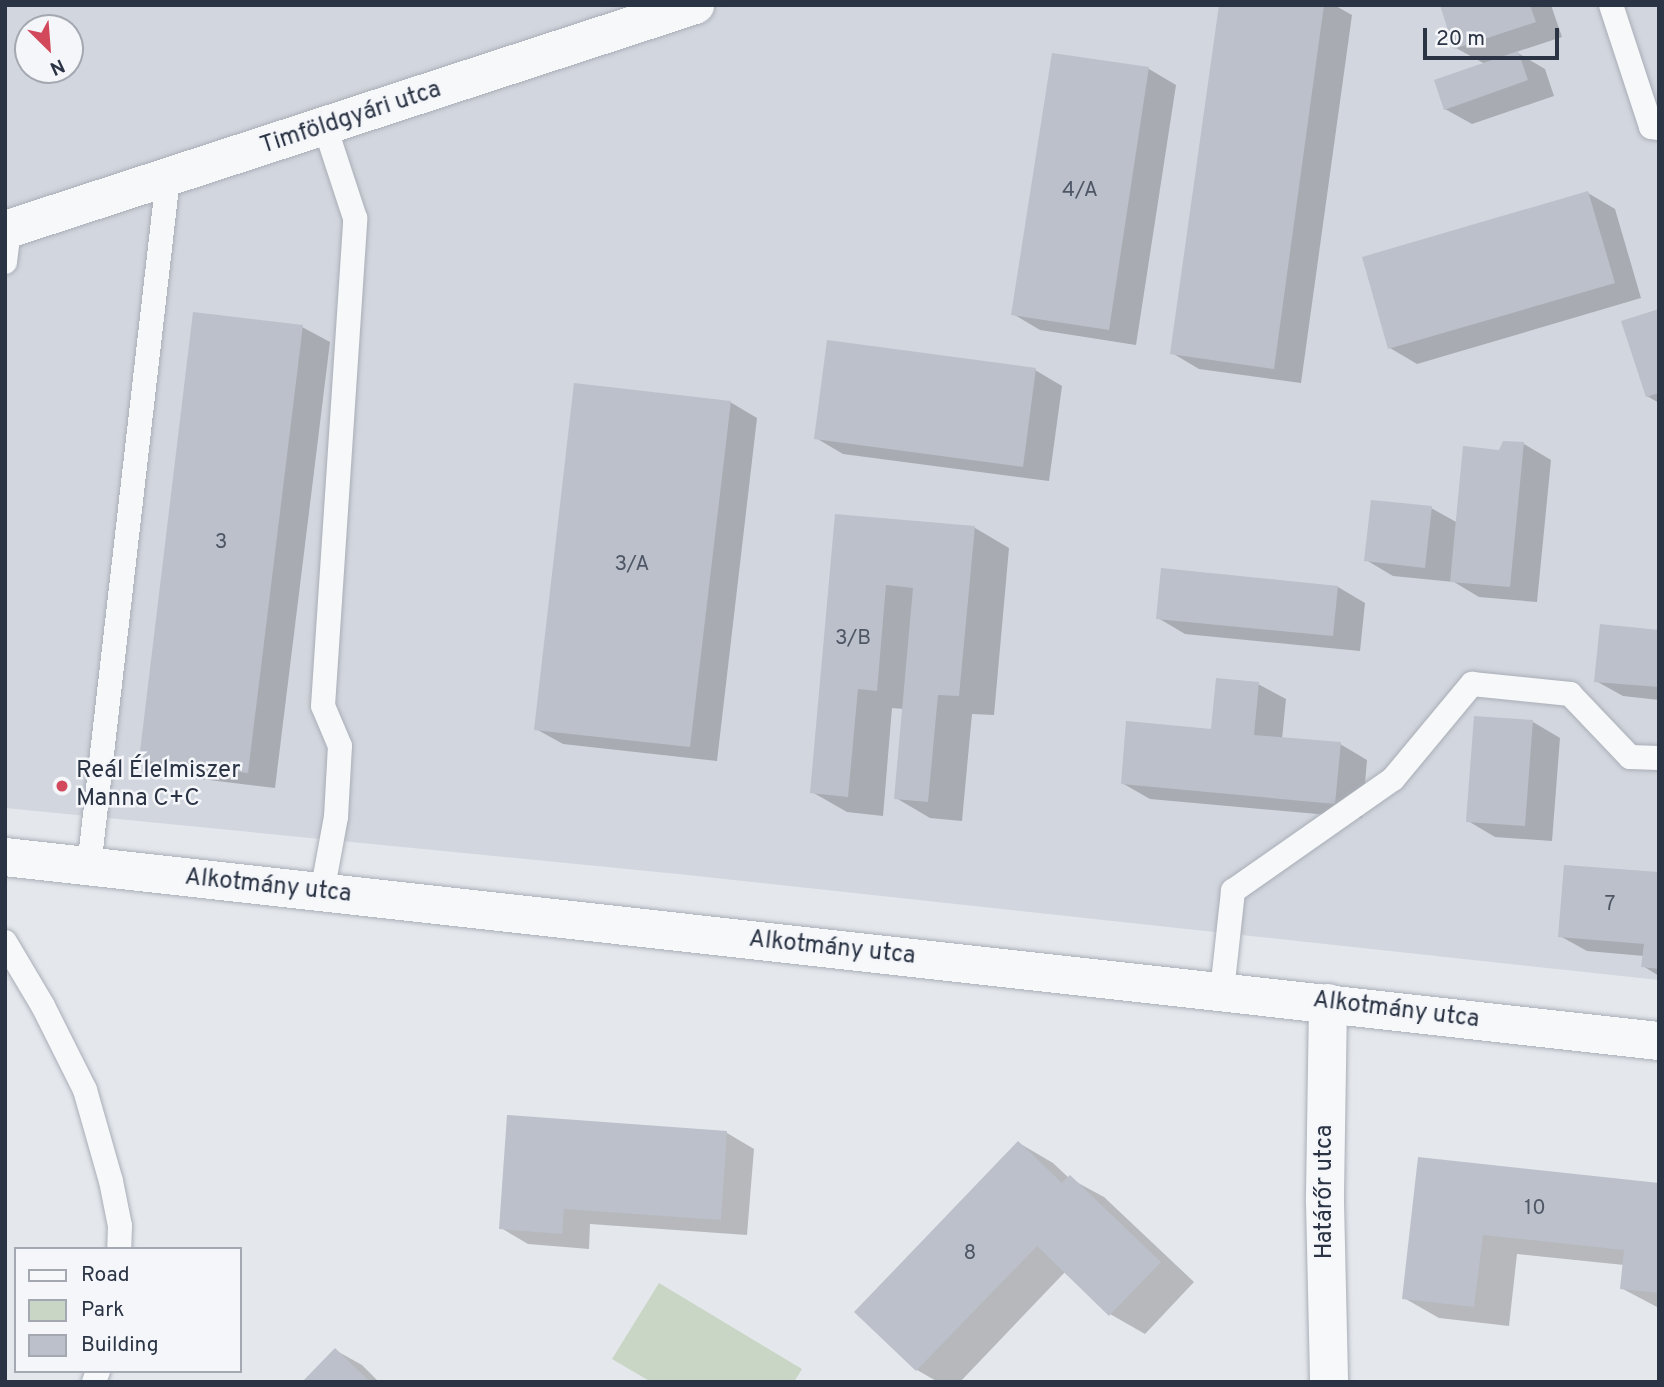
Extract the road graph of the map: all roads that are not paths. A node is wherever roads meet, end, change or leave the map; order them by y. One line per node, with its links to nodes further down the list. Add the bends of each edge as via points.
1 (695, 5): 3 (street, Timföldgyári utca)
2 (1611, 5): 4 (lane, via 1651,127)
3 (325, 127): 5 (street, Timföldgyári utca); 10 (lane, via 355,218 323,706 340,746 336,817)
4 (1659, 128)
5 (168, 178): 6 (street, Timföldgyári utca); 9 (lane)
6 (6, 240)
7 (1659, 758): 12 (lane, via 1630,757 1570,694 1472,684 1393,779 1233,891)
8 (5, 857): 9 (street, Alkotmány utca)
9 (89, 867): 10 (street, Alkotmány utca)
10 (322, 892): 12 (street, Alkotmány utca)
11 (5, 942): 15 (lane, via 85,1090 113,1192)
12 (1222, 991): 13 (street, Alkotmány utca)
13 (1328, 1003): 14 (street, Alkotmány utca); 16 (street, Határőr utca, via 1325,1202)
14 (1659, 1041)
15 (119, 1247)
16 (1329, 1382)

